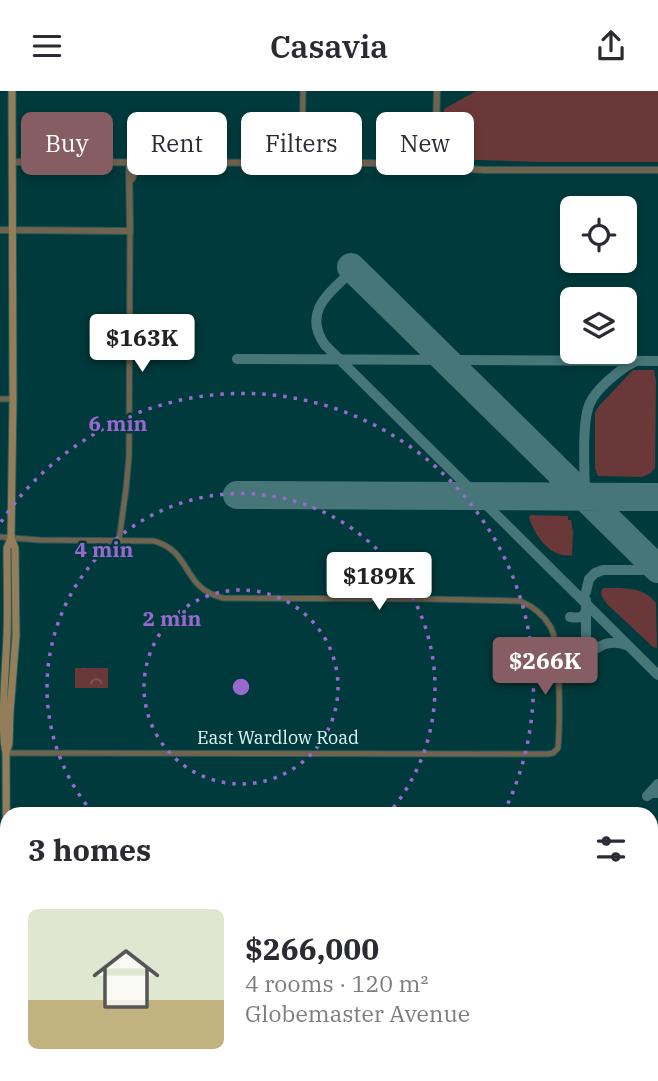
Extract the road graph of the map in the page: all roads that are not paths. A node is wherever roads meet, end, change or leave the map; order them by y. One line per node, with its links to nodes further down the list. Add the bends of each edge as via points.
1 (12, 91): 6 (main road)
2 (303, 91): 4 (street)
3 (437, 91): 5 (street)
4 (303, 112)
5 (436, 112)
6 (12, 162): 7 (street); 14 (main road)
7 (127, 162)
8 (474, 169): 9 (street)
9 (658, 170)
10 (130, 175): 12 (street)
11 (132, 175): 12 (street)
12 (130, 196): 15 (street)
13 (0, 230): 14 (street)
14 (11, 230): 15 (street); 17 (main road)
15 (130, 231): 20 (street, via 129,456)
16 (0, 399): 17 (street)
17 (13, 399): 19 (main road)
18 (0, 537): 19 (street)
19 (11, 538): 20 (street); 21 (main road, via 16,636 9,744)
20 (119, 540): 21 (street, East Wardlow Road, via 167,546 198,586 223,599 512,600 528,604 551,626 555,638 558,748 548,754)
21 (3, 753): 22 (main road)
22 (4, 807)

